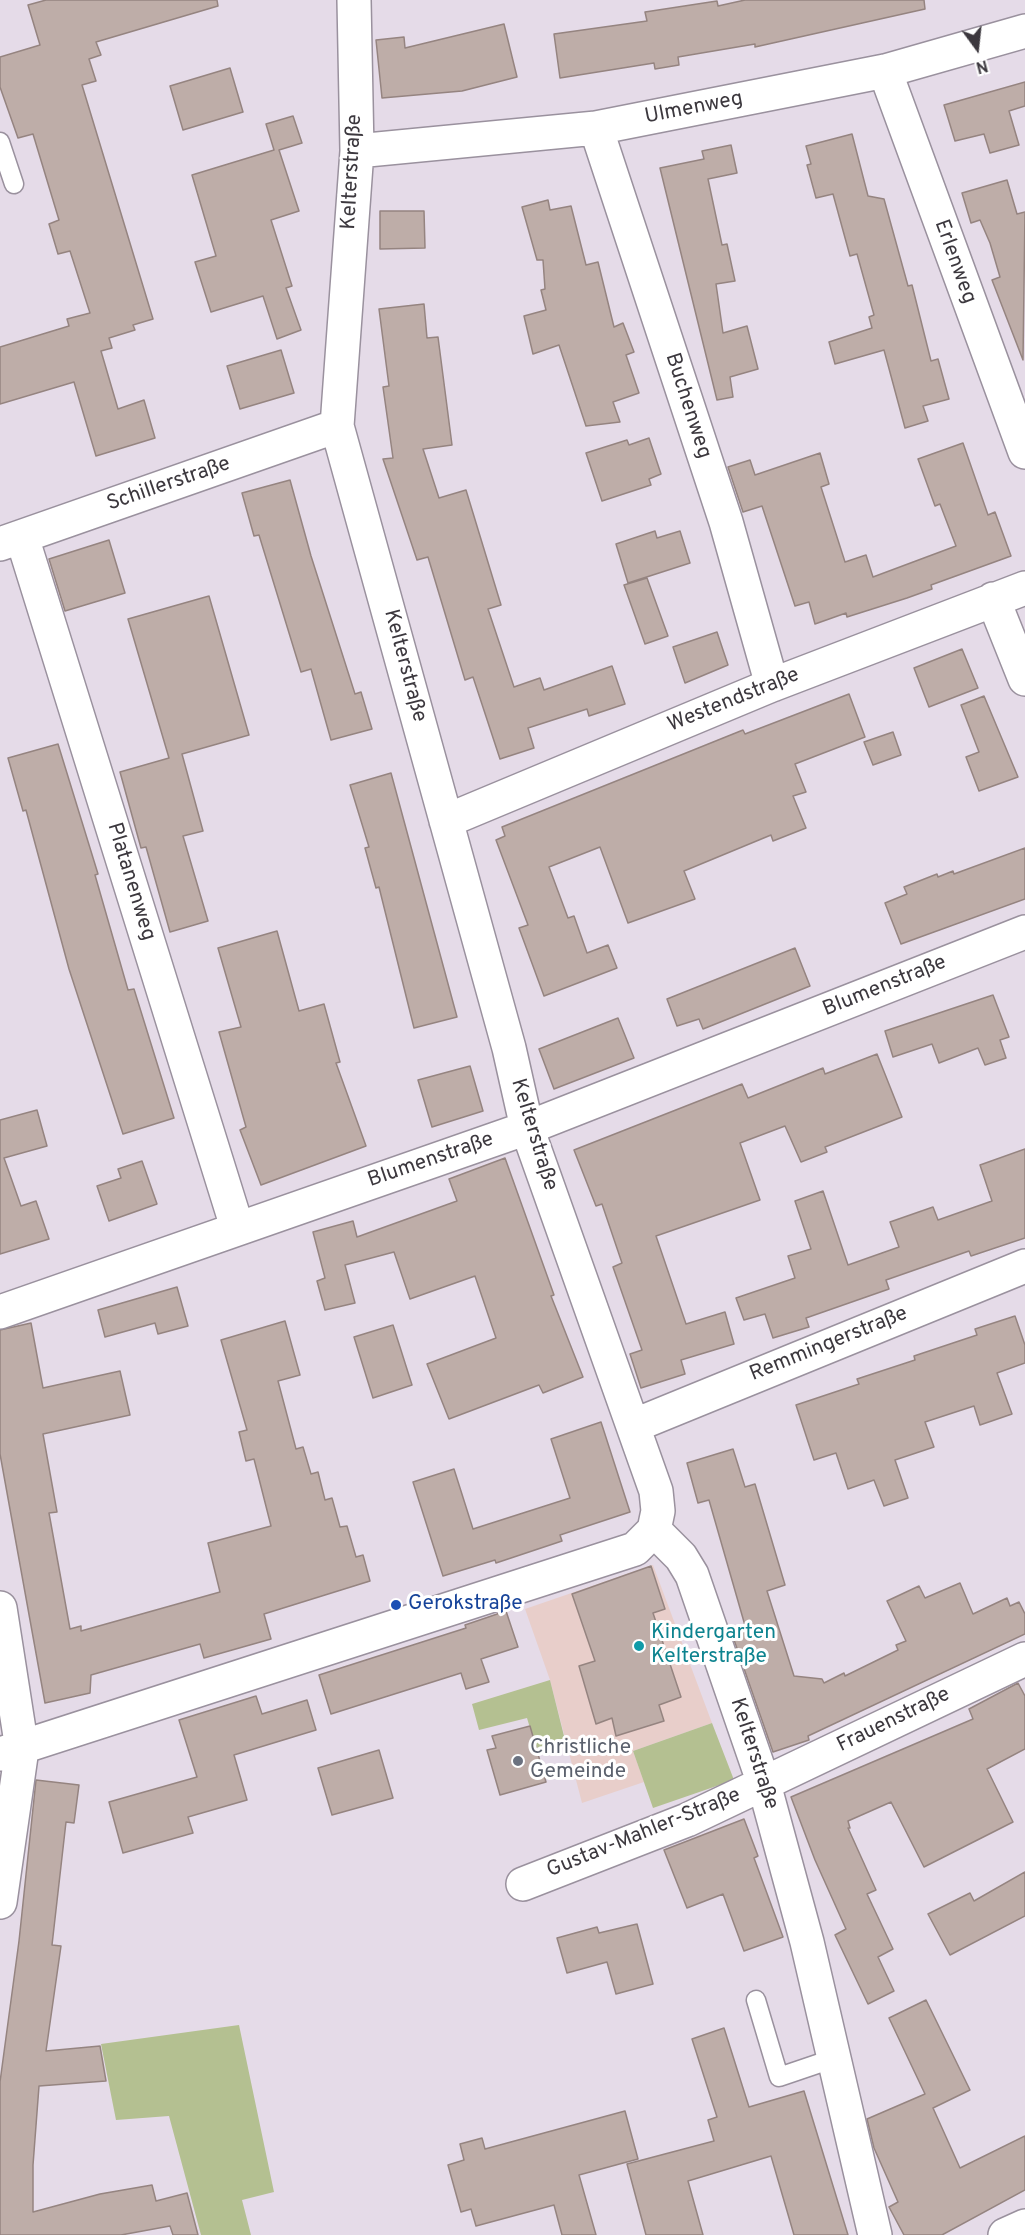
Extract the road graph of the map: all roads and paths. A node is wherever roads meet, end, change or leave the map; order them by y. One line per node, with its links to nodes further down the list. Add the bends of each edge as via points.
1 (354, 0): 6 (street, Kelterstraße)
2 (1025, 31): 3 (street, Ulmenweg)
3 (885, 71): 4 (street, Ulmenweg); 9 (street, Erlenweg)
4 (596, 128): 6 (street, Ulmenweg); 14 (street, Buchenweg, via 726,522)
5 (0, 142): 7 (lane)
6 (357, 151): 8 (street, Kelterstraße)
7 (14, 184)
8 (337, 426): 10 (street, Schillerstraße); 15 (street, Kelterstraße)
9 (1025, 452)
10 (11, 540): 18 (street, Platanenweg)
11 (1025, 588): 12 (street, Westendstraße)
12 (993, 599): 13 (street); 14 (street, Westendstraße)
13 (1025, 679)
14 (772, 685): 15 (street, Westendstraße)
15 (446, 820): 17 (street, Kelterstraße)
16 (1025, 932): 17 (street, Blumenstraße)
17 (527, 1128): 18 (street, Blumenstraße); 21 (street, Kelterstraße)
18 (237, 1227): 20 (street, Blumenstraße)
19 (1025, 1266): 21 (street, Remmingerstraße)
20 (0, 1312)
21 (633, 1426): 22 (street, Kelterstraße, via 656,1491 658,1511)
22 (654, 1530): 25 (street, via 635,1549); 26 (street, Kelterstraße, via 681,1557 692,1575)
23 (0, 1608): 25 (street)
24 (1025, 1659): 26 (street, Frauenstraße)
25 (11, 1752): 28 (street)
26 (764, 1784): 27 (street, Gustav-Mahler-Straße, via 687,1820); 30 (street, Kelterstraße)
27 (523, 1884)
28 (0, 1902)
29 (756, 2000): 30 (lane, via 779,2077)
30 (835, 2058): 32 (street, Kelterstraße)
31 (1025, 2226): 33 (street)
32 (875, 2235)
33 (1005, 2235)

